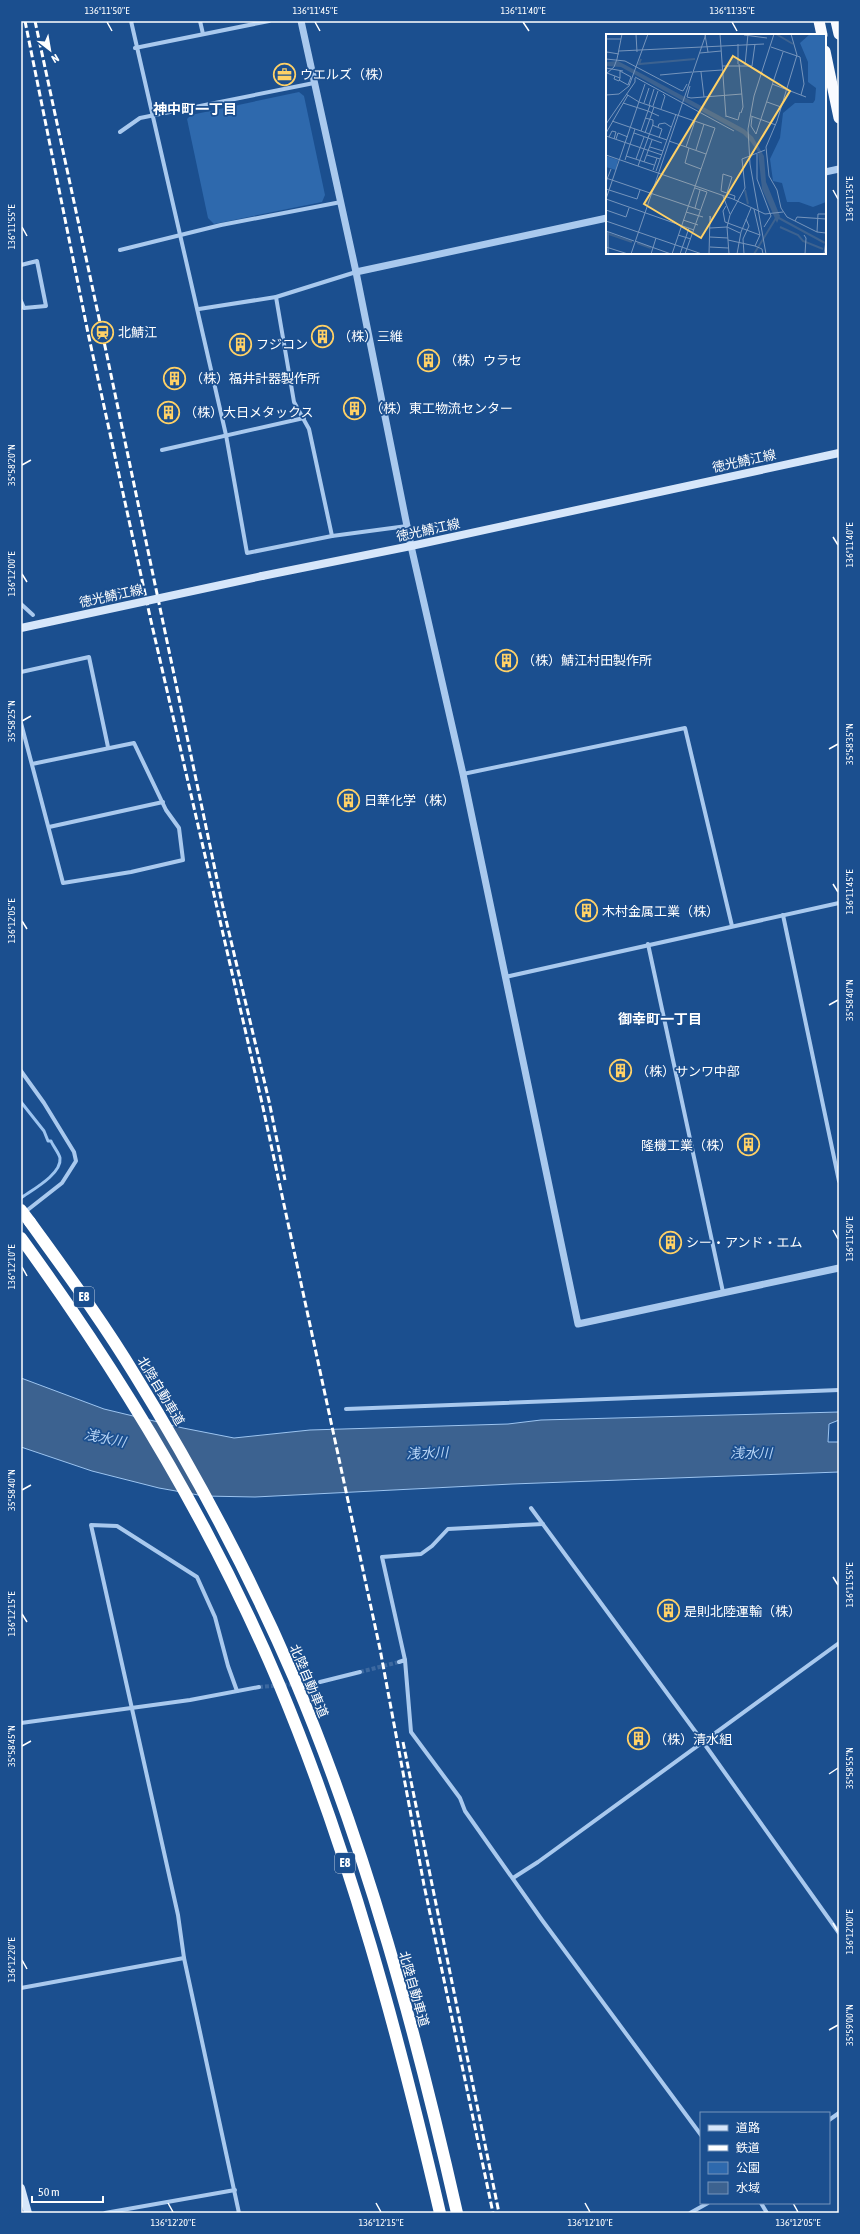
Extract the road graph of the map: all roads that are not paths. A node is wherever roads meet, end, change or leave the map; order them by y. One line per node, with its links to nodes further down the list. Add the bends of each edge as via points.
1 (130, 21): 10 (street)
2 (200, 21): 7 (street)
3 (269, 21): 7 (street)
4 (301, 21): 12 (street)
5 (819, 21): 8 (highway)
6 (836, 21): 9 (highway)
7 (203, 34): 10 (street)
8 (822, 34)
9 (839, 34)
10 (135, 48): 13 (street)
11 (826, 56): 14 (highway)
12 (314, 83): 13 (street); 18 (street)
13 (153, 116): 15 (street, via 140,118); 20 (street)
14 (839, 118)
15 (120, 132)
16 (839, 169): 17 (street)
17 (826, 172)
18 (341, 202): 20 (street, via 280,212); 23 (street)
19 (606, 218): 23 (street)
20 (180, 235): 21 (street); 26 (street)
21 (120, 250)
22 (21, 265): 25 (street, via 37,261 46,306 24,308)
23 (356, 272): 24 (street); 31 (street)
24 (276, 297): 26 (street); 27 (street, via 294,402)
25 (21, 301)
26 (199, 309): 28 (street)
27 (304, 418): 28 (street); 32 (street, via 309,429)
28 (226, 435): 29 (street); 32 (street, via 247,553)
29 (162, 450)
30 (839, 453): 33 (main road, 徳光鯖江線)
31 (407, 526): 32 (street); 33 (street)
32 (332, 536)
33 (411, 546): 36 (main road, 徳光鯖江線, bridge); 41 (street)
34 (21, 604): 35 (street)
35 (33, 615)
36 (21, 628)
37 (21, 672): 39 (street, via 89,657)
38 (21, 723): 40 (street)
39 (108, 747): 40 (street); 42 (street, via 134,743)
40 (32, 764): 43 (street)
41 (463, 774): 46 (street, via 685,728); 48 (street)
42 (162, 802): 43 (street); 43 (street, via 179,828 183,860 131,872 63,883)
43 (49, 826)
44 (839, 903): 45 (street)
45 (783, 915): 46 (street); 50 (street)
46 (732, 926): 47 (street)
47 (648, 944): 48 (street); 55 (street)
48 (505, 977): 55 (street, via 578,1324)
49 (21, 1071): 52 (street, via 74,1152 76,1161 62,1182)
50 (839, 1181)
51 (21, 1210): 52 (highway, 北陸自動車道 / E8, bridge)
52 (25, 1218): 85 (highway, 北陸自動車道 / E8, via 82,1295 135,1374 223,1528 294,1678 325,1755 383,1927)
53 (21, 1238): 84 (highway, E8, via 113,1371 164,1456 204,1528 278,1683 337,1837 368,1934 402,2057)
54 (839, 1268): 55 (street)
55 (723, 1292)
56 (839, 1390): 57 (street)
57 (346, 1409)
58 (531, 1508): 59 (street)
59 (543, 1524): 61 (street, via 448,1529 421,1554 382,1557); 69 (street)
60 (839, 1643): 69 (street)
61 (405, 1660): 62 (street); 70 (street, via 411,1732 460,1798 466,1811)
62 (399, 1662)
63 (360, 1672): 64 (street)
64 (320, 1682)
65 (259, 1687): 66 (street)
66 (237, 1691): 67 (street); 67 (street, via 215,1616 197,1577 117,1526 91,1525)
67 (132, 1708): 68 (street); 72 (street, via 178,1915)
68 (21, 1724)
69 (703, 1742): 70 (street); 71 (street)
70 (513, 1878): 76 (street)
71 (839, 1933)
72 (184, 1958): 73 (street); 78 (street)
73 (21, 1988)
74 (839, 2113): 75 (street)
75 (830, 2119)
76 (700, 2134)
77 (21, 2188): 81 (main road)
78 (235, 2190): 82 (street); 83 (street)
79 (706, 2204): 86 (street)
80 (761, 2204): 87 (street)
81 (28, 2213)
82 (105, 2213)
83 (239, 2213)
84 (440, 2213)
85 (457, 2213)
86 (690, 2213)
87 (767, 2213)

